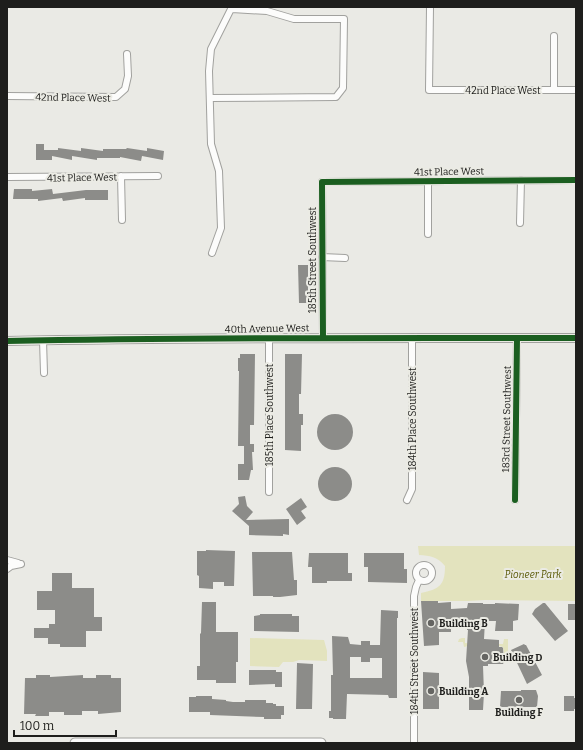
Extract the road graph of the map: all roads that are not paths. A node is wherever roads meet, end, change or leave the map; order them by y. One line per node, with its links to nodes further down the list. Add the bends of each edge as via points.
1 (430, 7): 5 (street, 42nd Place West, via 429,90)
2 (232, 8): 8 (street, via 211,48); 8 (street, via 267,11 294,19 344,19 343,88 336,97)
3 (554, 36): 5 (street)
4 (127, 54): 7 (street, 42nd Place West, via 128,76 125,89 116,97)
5 (554, 90): 6 (street, 42nd Place West)
6 (576, 90)
7 (7, 96)
8 (210, 98): 19 (street, via 211,144 219,171 221,228)
9 (121, 176): 10 (street, 41st Place West); 11 (street, 41st Place West); 16 (street)
10 (158, 176)
11 (7, 177)
12 (521, 180): 13 (street, 41st Place West); 14 (street, 41st Place West); 17 (street)
13 (576, 180)
14 (428, 181): 15 (street, 41st Place West); 18 (street)
15 (322, 182): 20 (street, 185th Street Southwest)
16 (122, 220)
17 (520, 223)
18 (428, 234)
19 (212, 253)
20 (322, 257): 21 (street, 185th Street Southwest); 22 (street, 185th Street Southwest)
21 (344, 258)
22 (323, 337): 23 (street, 40th Avenue West); 26 (street, 40th Avenue West)
23 (412, 337): 24 (street, 40th Avenue West); 31 (street, 184th Place Southwest, via 412,489)
24 (517, 338): 25 (street, 40th Avenue West); 32 (street, 183rd Street Southwest)
25 (576, 338)
26 (269, 339): 27 (street, 40th Avenue West); 30 (street, 185th Place Southwest)
27 (43, 340): 28 (street, 40th Avenue West); 29 (street)
28 (7, 341)
29 (44, 373)
30 (269, 492)
31 (407, 500)
32 (515, 500)
33 (7, 560): 34 (street, via 21,564)
34 (7, 569)
35 (419, 580): 38 (street, 184th Street Southwest, via 414,596)
36 (75, 743): 37 (main road)
37 (321, 743)
38 (414, 743)

